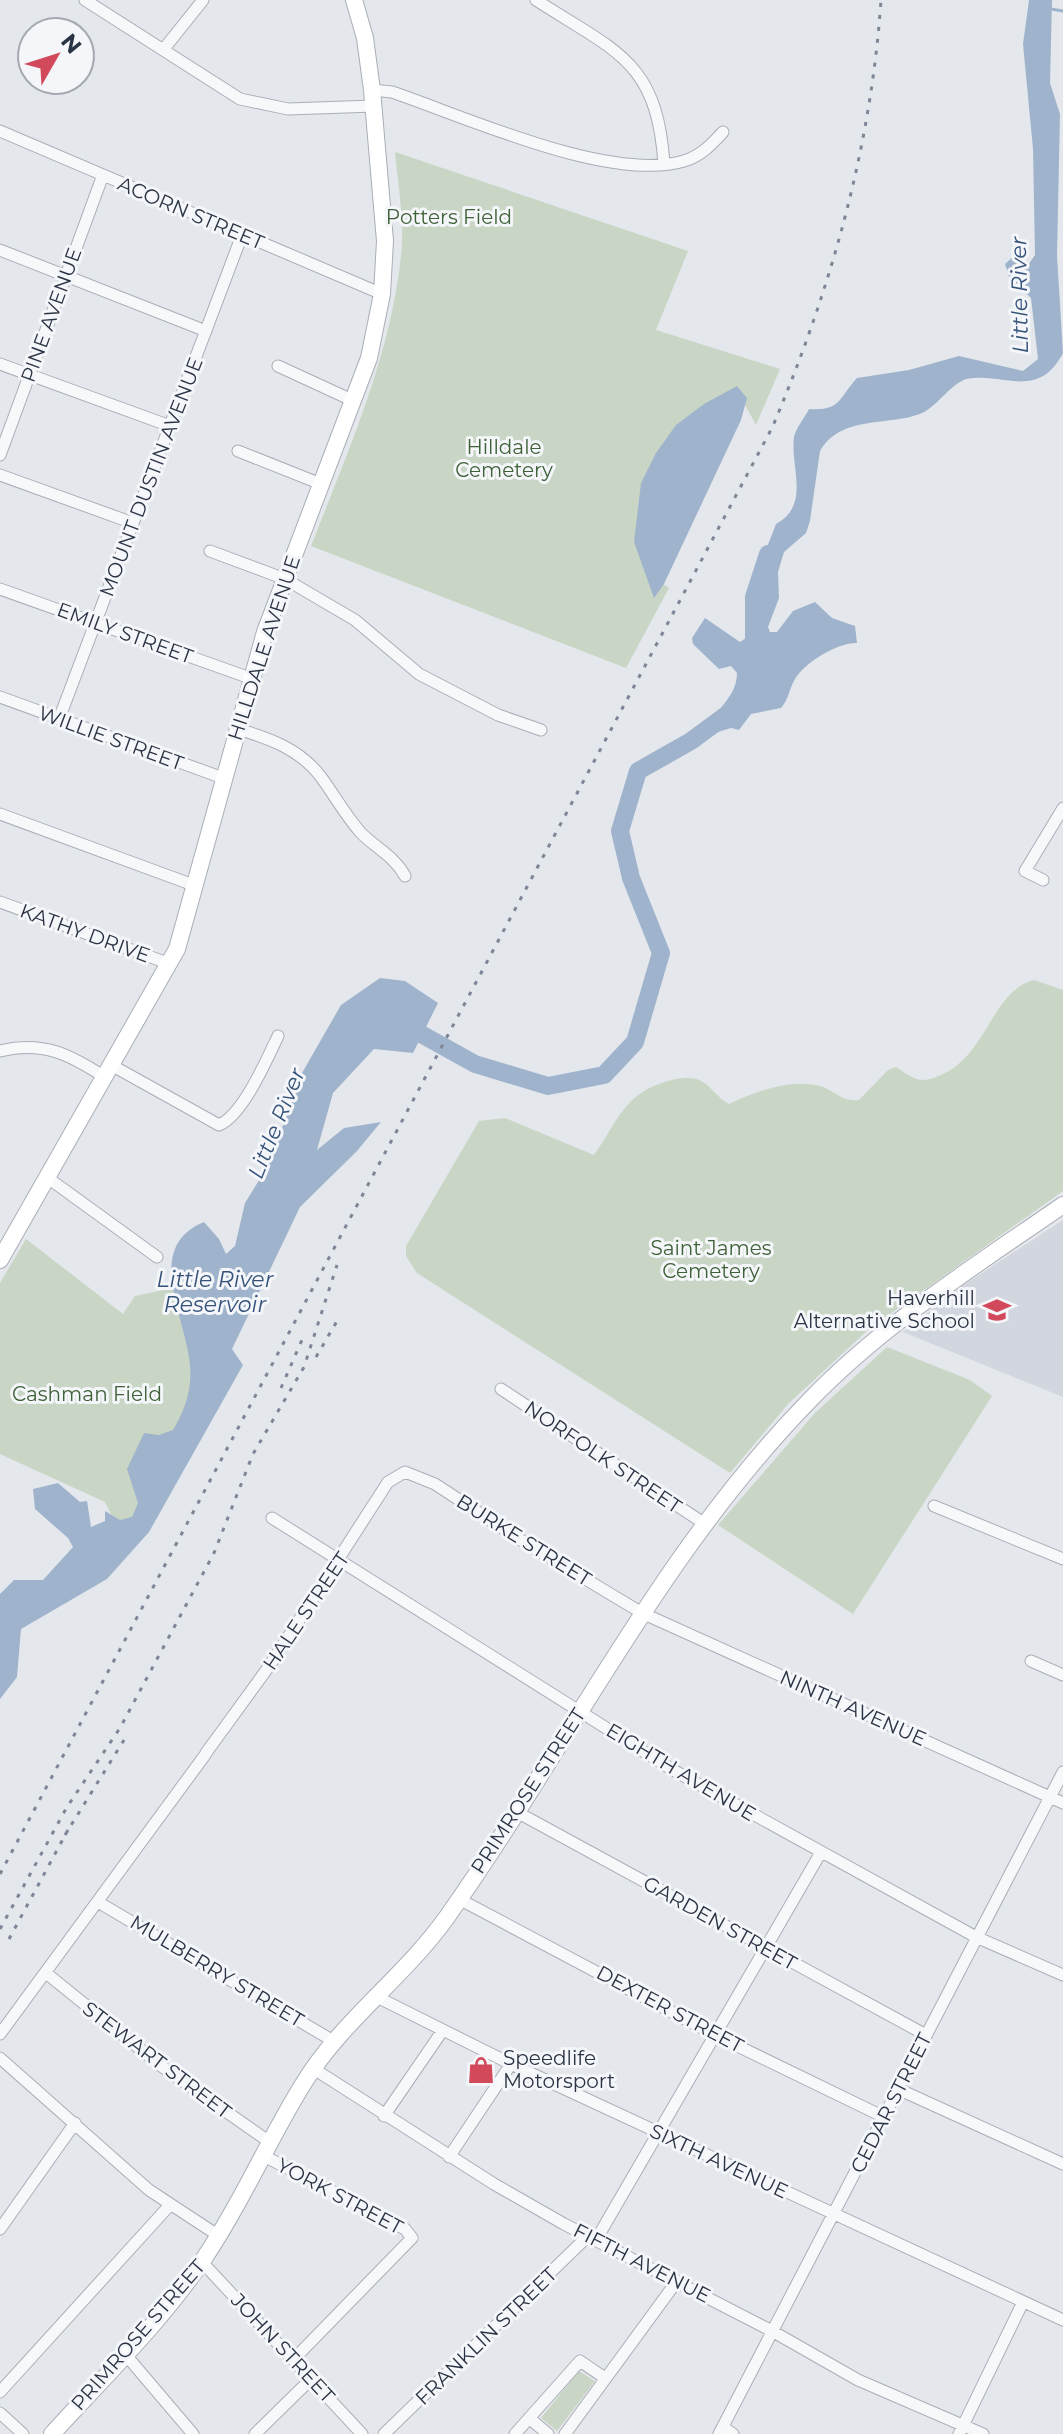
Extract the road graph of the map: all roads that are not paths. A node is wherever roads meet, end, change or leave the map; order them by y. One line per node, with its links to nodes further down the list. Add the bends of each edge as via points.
1 (85, 0): 5 (street)
2 (203, 0): 5 (street)
3 (354, 0): 6 (main road, HILLDALE AVENUE)
4 (536, 0): 9 (street, via 634,68 656,106)
5 (163, 50): 6 (street, via 257,104 288,109)
6 (373, 98): 9 (street, via 392,92 558,149 637,166); 14 (main road, HILLDALE AVENUE, via 385,241)
7 (0, 131): 10 (street, ACORN STREET)
8 (723, 132): 9 (street, via 695,157)
9 (664, 164)
10 (103, 175): 11 (street, ACORN STREET); 13 (street, PINE AVENUE)
11 (242, 235): 14 (street, ACORN STREET); 15 (street, MOUNT DUSTIN AVENUE)
12 (0, 250): 13 (street)
13 (66, 276): 15 (street); 18 (street, PINE AVENUE)
14 (382, 294): 19 (main road, HILLDALE AVENUE)
15 (206, 331): 20 (street, MOUNT DUSTIN AVENUE)
16 (0, 364): 18 (street)
17 (278, 366): 19 (street)
18 (29, 375): 20 (street); 22 (street, PINE AVENUE)
19 (354, 401): 24 (main road, HILLDALE AVENUE)
20 (170, 426): 25 (street, MOUNT DUSTIN AVENUE)
21 (238, 451): 24 (street)
22 (0, 455)
23 (0, 475): 25 (street)
24 (321, 484): 27 (main road, HILLDALE AVENUE)
25 (133, 523): 29 (street, MOUNT DUSTIN AVENUE)
26 (210, 551): 27 (street)
27 (285, 579): 30 (main road, HILLDALE AVENUE); 34 (street, via 355,620 419,674 498,715)
28 (0, 589): 29 (street, EMILY STREET)
29 (96, 623): 30 (street, EMILY STREET); 32 (street, MOUNT DUSTIN AVENUE)
30 (250, 678): 33 (main road, HILLDALE AVENUE)
31 (0, 697): 32 (street, WILLIE STREET)
32 (59, 719): 35 (street, WILLIE STREET)
33 (235, 728): 35 (main road, HILLDALE AVENUE); 38 (street, via 300,755 337,806)
34 (541, 730)
35 (223, 778): 40 (main road, HILLDALE AVENUE)
36 (1063, 808): 39 (street, via 1025,871)
37 (0, 814): 40 (street)
38 (405, 876)
39 (1043, 880)
40 (196, 886): 42 (main road, HILLDALE AVENUE)
41 (0, 902): 42 (street, KATHY DRIVE)
42 (170, 964): 45 (main road, HILLDALE AVENUE)
43 (278, 1036): 45 (street, via 252,1086 227,1122 219,1125)
44 (0, 1051): 45 (street, via 46,1047)
45 (110, 1072): 46 (main road, HILLDALE AVENUE)
46 (48, 1178): 48 (street); 49 (main road, HILLDALE AVENUE)
47 (1063, 1205): 54 (main road, PRIMROSE STREET, via 938,1291 855,1358 767,1447)
48 (157, 1257)
49 (0, 1260)
50 (501, 1389): 54 (street, NORFOLK STREET)
51 (405, 1472): 56 (street, HALE STREET, via 388,1482); 57 (street, BURKE STREET, via 435,1484)
52 (934, 1506): 55 (street)
53 (272, 1518): 56 (street, EIGHTH AVENUE)
54 (705, 1524): 57 (main road, PRIMROSE STREET)
55 (1063, 1559)
56 (339, 1563): 60 (street, EIGHTH AVENUE); 67 (street, HALE STREET)
57 (642, 1613): 60 (main road, PRIMROSE STREET); 62 (street, NINTH AVENUE)
58 (1031, 1661): 59 (street)
59 (1063, 1675)
60 (579, 1711): 64 (main road, PRIMROSE STREET); 65 (street, EIGHTH AVENUE)
61 (1063, 1772): 62 (street, CEDAR STREET)
62 (1050, 1797): 63 (street, NINTH AVENUE); 68 (street, CEDAR STREET)
63 (1063, 1803)
64 (515, 1811): 66 (main road, PRIMROSE STREET); 69 (street, GARDEN STREET)
65 (820, 1854): 68 (street, EIGHTH AVENUE); 69 (street, FRANKLIN STREET)
66 (459, 1899): 72 (main road, PRIMROSE STREET); 75 (street, DEXTER STREET)
67 (98, 1902): 70 (street, HALE STREET); 77 (street, MULBERRY STREET)
68 (976, 1937): 71 (street, EIGHTH AVENUE); 76 (street, CEDAR STREET)
69 (765, 1947): 75 (street, FRANKLIN STREET); 76 (street, GARDEN STREET)
70 (46, 1973): 74 (street, HALE STREET); 86 (street, STEWART STREET)
71 (1063, 1975)
72 (377, 1997): 73 (street, SIXTH AVENUE); 77 (main road, PRIMROSE STREET)
73 (443, 2030): 79 (street, SIXTH AVENUE); 82 (street)
74 (0, 2034)
75 (715, 2035): 83 (street, DEXTER STREET); 85 (street, FRANKLIN STREET)
76 (926, 2035): 81 (street, CEDAR STREET)
77 (335, 2042): 80 (main road, PRIMROSE STREET)
78 (0, 2058): 84 (street)
79 (511, 2064): 85 (street, SIXTH AVENUE); 87 (street)
80 (314, 2069): 82 (street, FIFTH AVENUE); 86 (main road, PRIMROSE STREET)
81 (898, 2089): 83 (street, CEDAR STREET); 88 (street)
82 (384, 2116): 87 (street, FIFTH AVENUE)
83 (884, 2117): 90 (street, CEDAR STREET)
84 (75, 2123): 89 (street); 91 (street)
85 (659, 2133): 90 (street, SIXTH AVENUE); 93 (street, FRANKLIN STREET)
86 (268, 2150): 92 (main road, PRIMROSE STREET); 100 (street, YORK STREET, via 405,2229 412,2238)
87 (449, 2157): 93 (street, FIFTH AVENUE)
88 (1063, 2164)
89 (169, 2206): 92 (street); 103 (street)
90 (833, 2214): 96 (street, SIXTH AVENUE); 98 (street, CEDAR STREET)
91 (0, 2229)
92 (219, 2236): 94 (main road, PRIMROSE STREET)
93 (592, 2238): 95 (street, FIFTH AVENUE); 113 (street, FRANKLIN STREET)
94 (202, 2262): 99 (main road, PRIMROSE STREET); 100 (street, JOHN STREET)
95 (677, 2281): 98 (street, FIFTH AVENUE); 102 (street)
96 (1023, 2302): 97 (street, SIXTH AVENUE); 106 (street)
97 (1063, 2320)
98 (772, 2331): 106 (street, FIFTH AVENUE); 107 (street, CEDAR STREET)
99 (125, 2354): 109 (main road, PRIMROSE STREET); 110 (street)
100 (294, 2359): 101 (street, JOHN STREET)
101 (312, 2378): 111 (street); 112 (street, JOHN STREET)
102 (605, 2378): 105 (street, via 580,2361); 116 (street)
103 (0, 2392)
104 (0, 2413): 108 (street)
105 (529, 2418): 114 (street); 115 (street)
106 (962, 2430): 117 (street, FIFTH AVENUE)
107 (725, 2432)
108 (23, 2434)
109 (52, 2434)
110 (192, 2434)
111 (255, 2434)
112 (362, 2434)
113 (384, 2434)
114 (515, 2434)
115 (548, 2434)
116 (565, 2434)
117 (983, 2434)

